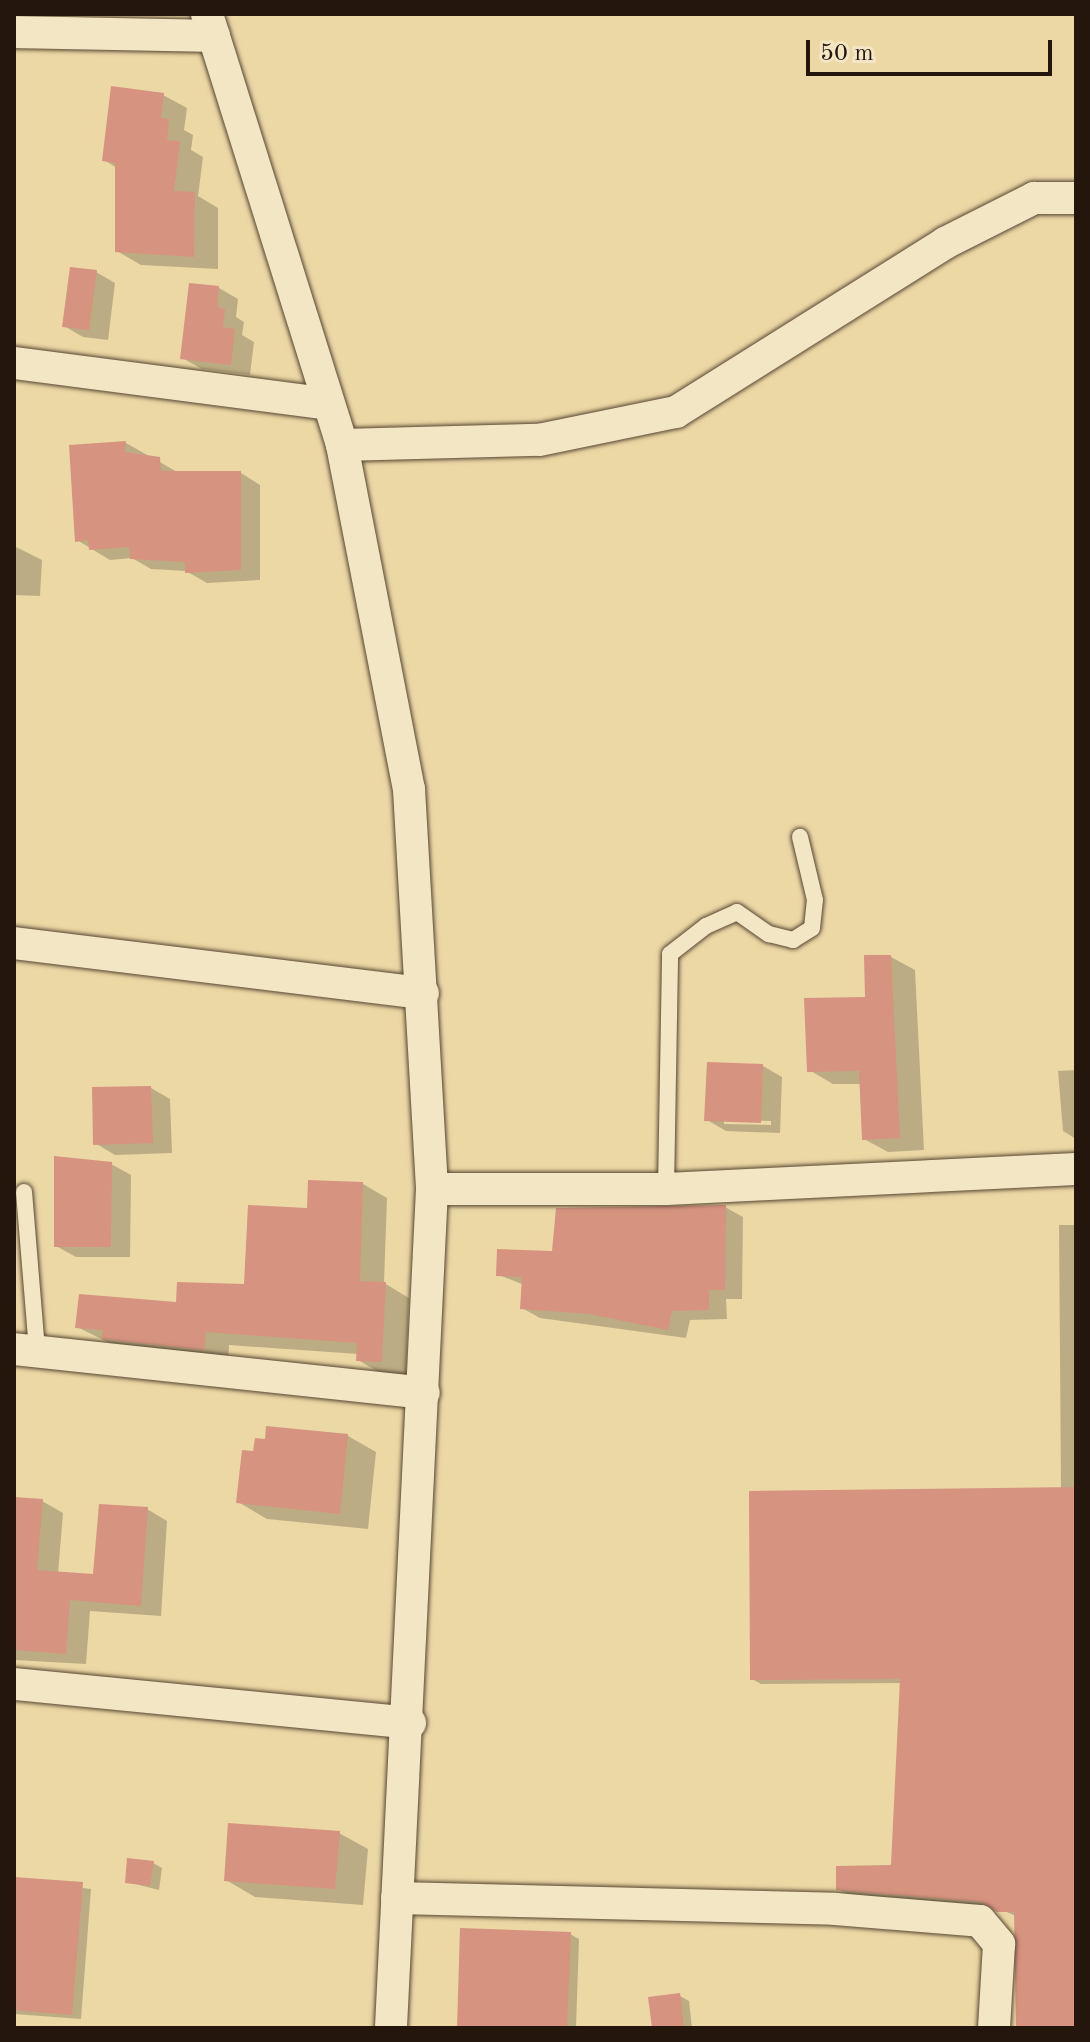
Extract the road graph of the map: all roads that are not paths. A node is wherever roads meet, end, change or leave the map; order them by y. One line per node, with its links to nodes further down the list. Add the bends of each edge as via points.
1 (210, 25): 2 (street); 5 (street)
2 (14, 32)
3 (1076, 198): 6 (street, via 1034,198 945,243 676,412 539,440)
4 (14, 363): 5 (street)
5 (328, 404): 6 (street)
6 (342, 445): 9 (street, via 409,789)
7 (800, 837): 12 (lane, via 815,900 812,928 793,940 769,934 737,912 706,926 670,954)
8 (14, 943): 9 (street)
9 (423, 993): 11 (street)
10 (1076, 1169): 12 (street)
11 (432, 1189): 12 (street); 15 (street)
12 (666, 1189)
13 (24, 1192): 14 (lane)
14 (26, 1350): 15 (street)
15 (424, 1393): 17 (street)
16 (14, 1684): 17 (street)
17 (410, 1723): 18 (street)
18 (397, 1898): 19 (street); 20 (street, via 835,1909 980,1921 999,1944)
19 (391, 2028)
20 (994, 2028)

